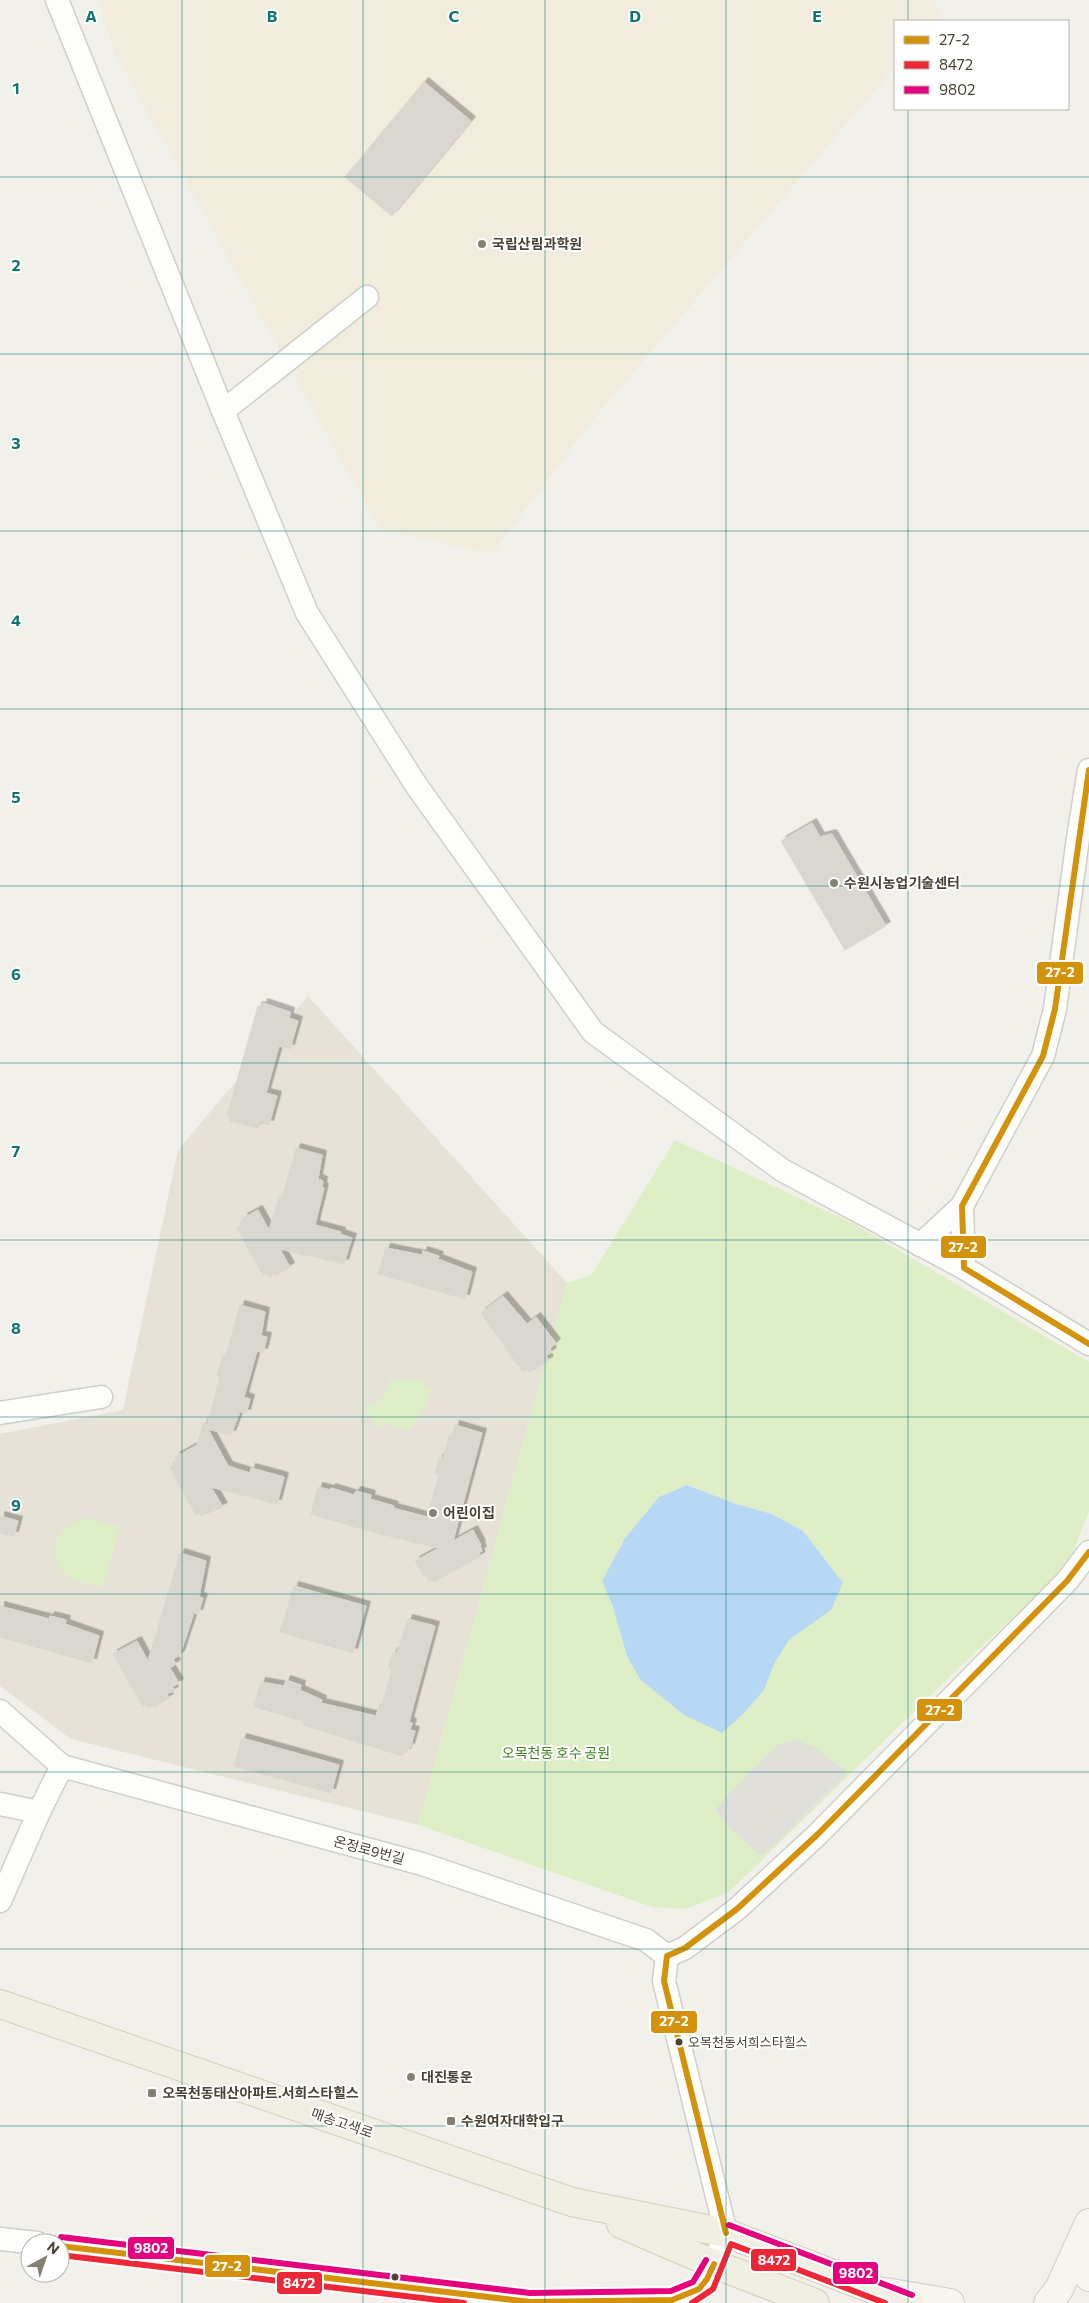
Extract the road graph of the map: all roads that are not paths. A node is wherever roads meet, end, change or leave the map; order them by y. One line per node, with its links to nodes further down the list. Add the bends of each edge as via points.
1 (57, 0): 3 (street)
2 (367, 297): 3 (street)
3 (223, 411): 6 (street, via 307,613 416,785 593,1032 782,1170)
4 (1089, 770): 5 (street, via 1055,1009 1043,1056)
5 (962, 1206): 6 (street); 7 (street)
6 (920, 1245): 7 (street)
7 (964, 1268): 8 (street)
8 (1089, 1344)
9 (101, 1397): 10 (street)
10 (0, 1413)
11 (1089, 1554): 17 (street, via 1067,1581 818,1834 737,1909 685,1948)
12 (0, 1712): 13 (street)
13 (62, 1766): 15 (street); 17 (street, 온정로9번길, via 422,1864 646,1940)
14 (0, 1804): 15 (street)
15 (39, 1812): 16 (street)
16 (0, 1901)
17 (667, 1956): 21 (street, via 664,1981)
18 (0, 2004): 19 (main road, 매송고색로)
19 (572, 2202): 21 (main road, 매송고색로); 26 (main road, 매송고색로)
20 (1089, 2223): 32 (street, via 1059,2289)
21 (726, 2233): 26 (street); 28 (main road, 매송고색로)
22 (0, 2239): 23 (street)
23 (20, 2241)
24 (70, 2247): 26 (street, via 530,2302 672,2300 692,2294 706,2284)
25 (1089, 2263): 27 (street)
26 (714, 2264): 29 (main road, 매송고색로)
27 (1089, 2277)
28 (881, 2291): 30 (main road, 매송고색로); 31 (street)
29 (815, 2303)
30 (909, 2303)
31 (950, 2303)
32 (1048, 2303)

